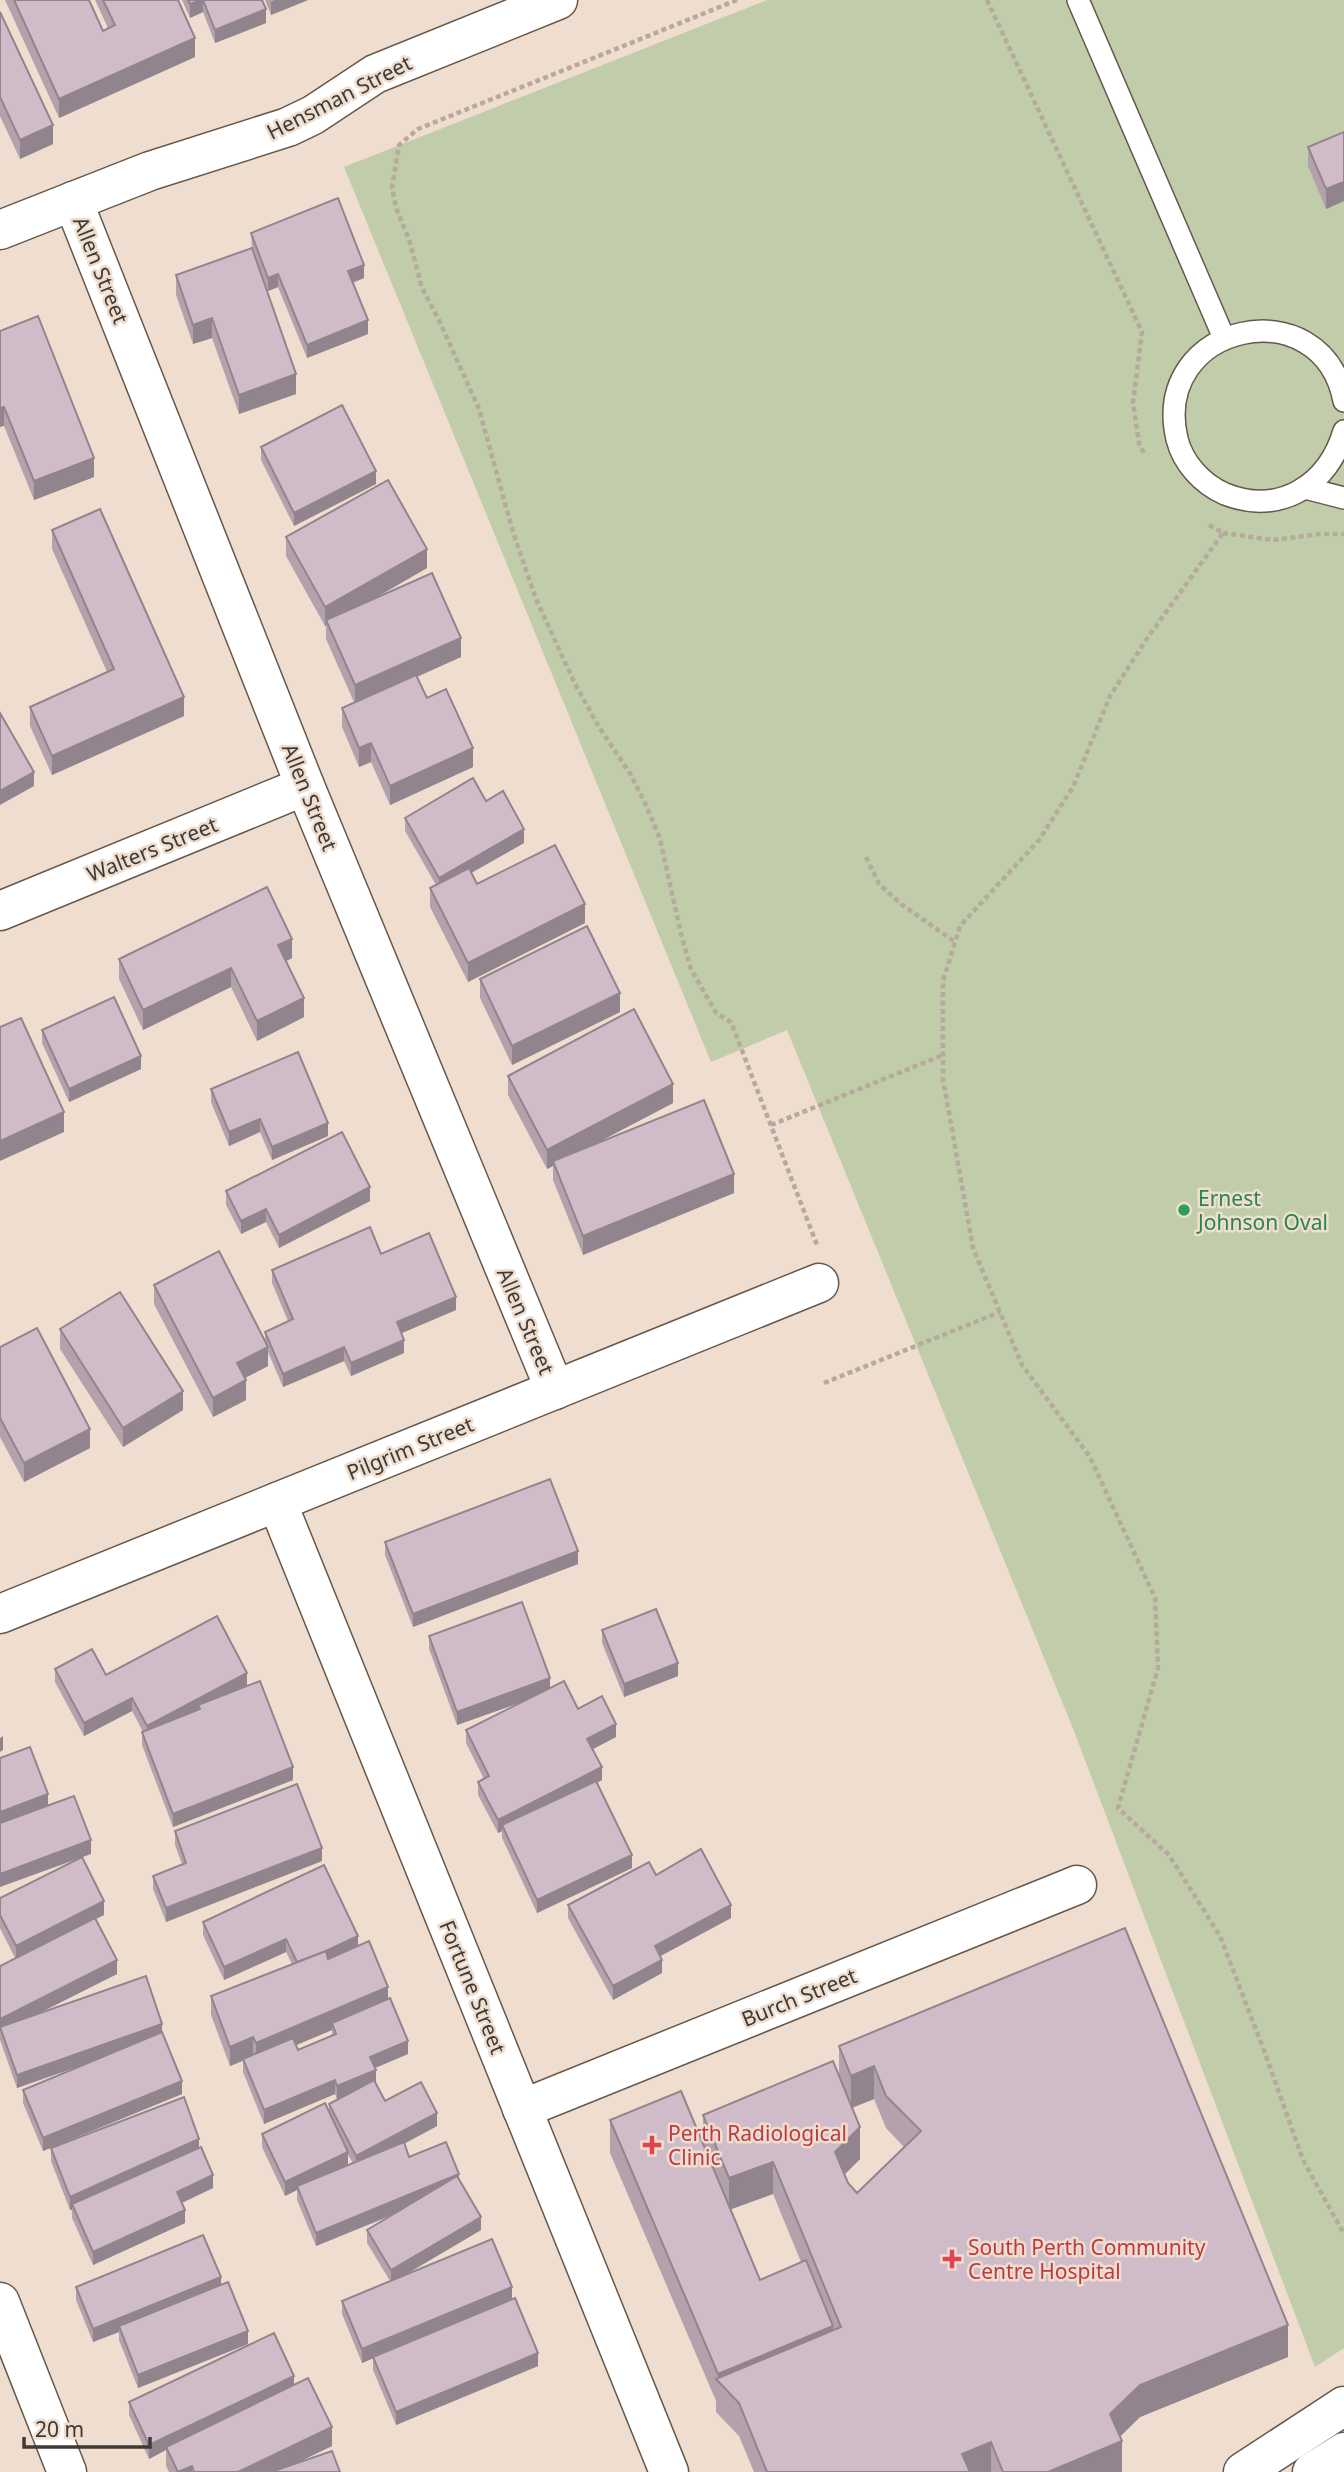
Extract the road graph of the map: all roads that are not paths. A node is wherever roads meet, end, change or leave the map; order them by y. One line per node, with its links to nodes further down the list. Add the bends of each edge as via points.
1 (558, 0): 3 (street, Hensman Street, via 375,74 288,127)
2 (1078, 0): 5 (lane)
3 (73, 201): 4 (street, Hensman Street); 10 (street, Allen Street)
4 (0, 230)
5 (1224, 338): 6 (lane, via 1264,330 1303,342 1332,370); 8 (lane, via 1198,357 1180,383 1174,426 1184,456 1204,481 1242,500 1285,498)
6 (1344, 401)
7 (1344, 431): 8 (lane, via 1331,463)
8 (1305, 488): 9 (lane)
9 (1344, 498)
10 (305, 786): 11 (street, Walters Street); 13 (street, Allen Street)
11 (0, 911)
12 (819, 1283): 13 (street, Pilgrim Street)
13 (555, 1390): 14 (street, Pilgrim Street)
14 (277, 1502): 15 (street, Pilgrim Street); 17 (street, Fortune Street)
15 (0, 1614)
16 (1077, 1885): 17 (street, Burch Street)
17 (522, 2109): 22 (street, Fortune Street)
18 (0, 2302): 21 (street)
19 (1344, 2406): 23 (street)
20 (1344, 2452): 24 (street)
21 (67, 2472)
22 (669, 2472)
23 (1243, 2472)
24 (1312, 2472)

